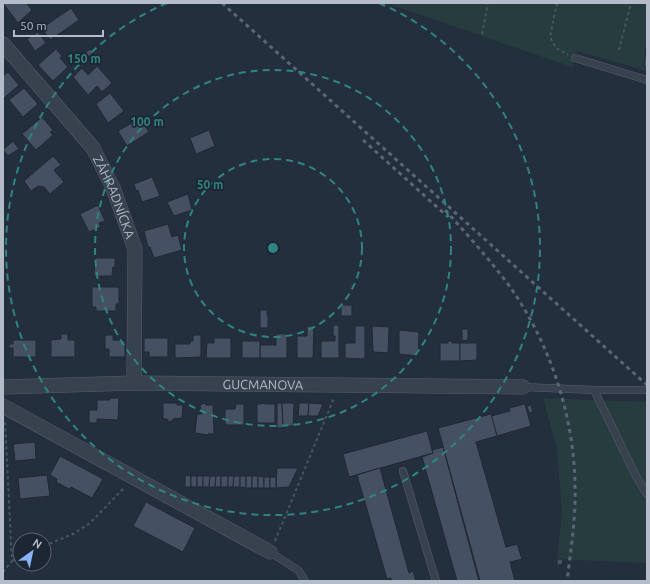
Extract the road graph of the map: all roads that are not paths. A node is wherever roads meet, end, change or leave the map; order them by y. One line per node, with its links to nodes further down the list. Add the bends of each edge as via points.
1 (3, 44): 4 (street, ZÁHRADNÍCKA, via 93,148 113,188 135,249)
2 (575, 58): 3 (lane)
3 (647, 80)
4 (134, 383): 5 (street, GUCMANOVA); 6 (street, GUCMANOVA)
5 (3, 387)
6 (523, 387): 7 (lane)
7 (594, 390): 8 (lane); 11 (lane)
8 (647, 390)
9 (4, 406): 12 (street)
10 (403, 470): 14 (lane)
11 (647, 494)
12 (270, 552): 13 (lane, via 299,571)
13 (305, 581)
14 (436, 581)

